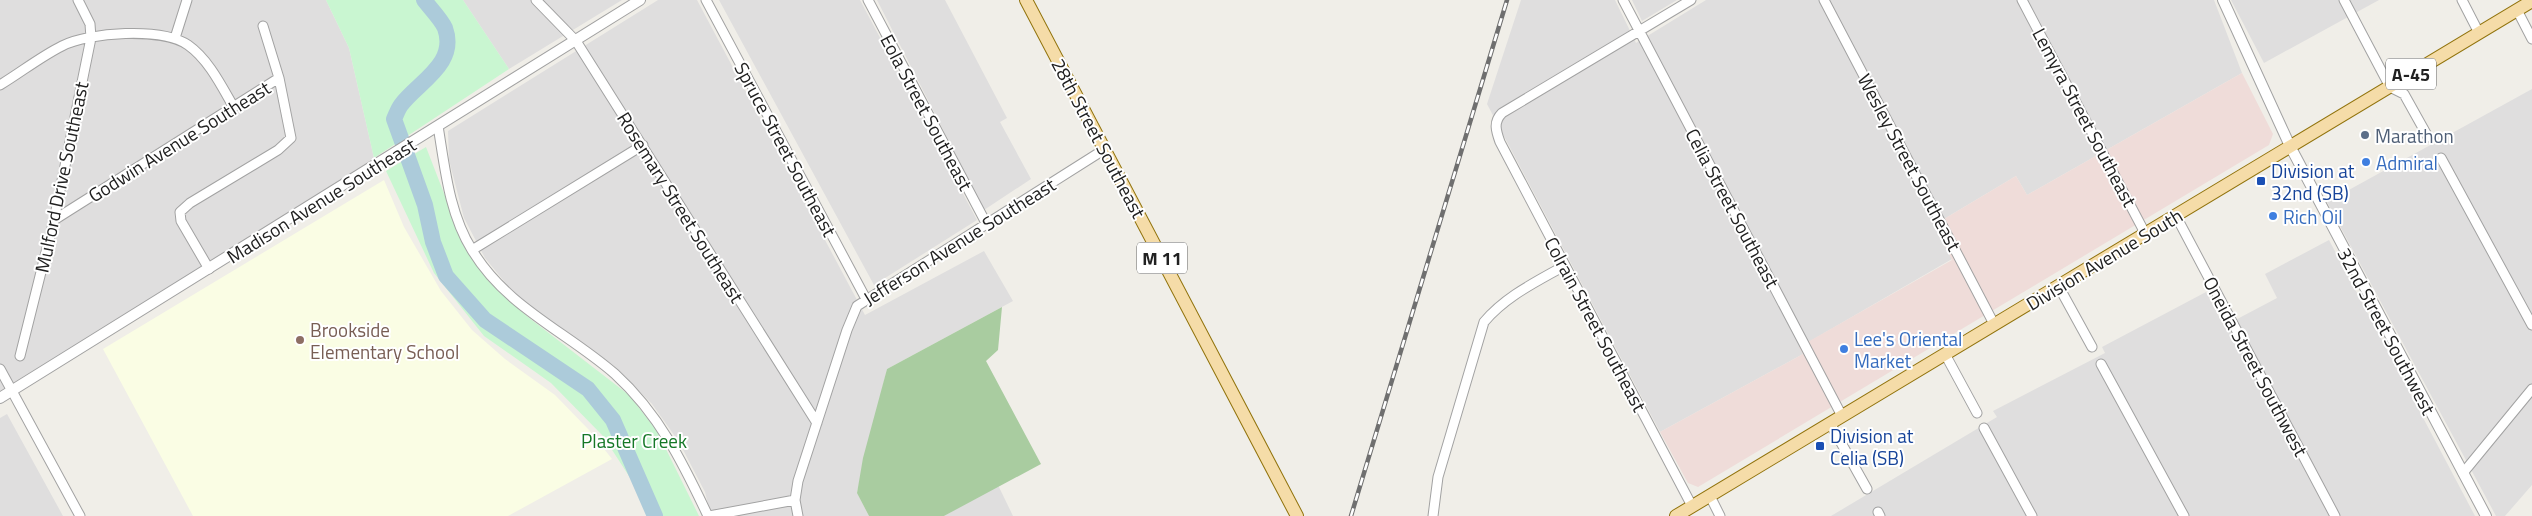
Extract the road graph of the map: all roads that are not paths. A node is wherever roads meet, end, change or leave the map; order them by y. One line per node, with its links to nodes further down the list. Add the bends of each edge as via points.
1 (78, 0): 20 (street, Mulford Drive Southeast, via 90,24)
2 (187, 0): 21 (street)
3 (536, 0): 23 (street, Rosemary Street Southeast)
4 (640, 0): 23 (street, Madison Avenue Southeast)
5 (706, 0): 42 (street, Spruce Street Southeast)
6 (868, 0): 36 (street, Eola Street Southeast)
7 (1026, 0): 32 (main road, 28th Street Southeast / M 11)
8 (1623, 0): 18 (street, Celia Street Southeast)
9 (1692, 0): 18 (street)
10 (1824, 0): 43 (street, Wesley Street Southeast)
11 (2022, 0): 37 (street, Lemyra Street Southeast)
12 (2223, 0): 31 (street, 32nd Street Southwest)
13 (2344, 0): 26 (street)
14 (2462, 0): 19 (street)
15 (2532, 1): 16 (main road, Division Avenue South / A-45)
16 (2516, 10): 19 (main road, Division Avenue South / A-45); 22 (street)
17 (264, 26): 24 (street)
18 (1640, 31): 39 (street, Colrain Street Southeast, via 1502,113 1496,121 1500,142); 54 (street, Celia Street Southeast)
19 (2479, 33): 26 (main road, Division Avenue South / A-45)
20 (91, 38): 21 (street, via 142,33); 25 (street, via 61,47); 35 (street, Mulford Drive Southeast)
21 (175, 38): 27 (street, via 199,55)
22 (2532, 38)
23 (576, 41): 28 (street, Madison Avenue Southeast); 30 (street, Rosemary Street Southeast)
24 (279, 78): 27 (street, Godwin Avenue Southeast); 40 (street, via 291,134 289,142 180,212 181,221)
25 (0, 85)
26 (2390, 87): 29 (street, via 2404,94); 31 (main road, Division Avenue South / A-45)
27 (233, 106): 35 (street, Godwin Avenue Southeast)
28 (438, 126): 38 (street, via 450,194); 40 (street, Madison Avenue Southeast)
29 (2428, 137)
30 (643, 145): 38 (street); 55 (street, Rosemary Street Southeast)
31 (2290, 146): 34 (main road, Division Avenue South / A-45); 58 (street, 32nd Street Southwest)
32 (1105, 149): 36 (street, Jefferson Avenue Southeast); 66 (main road, 28th Street Southeast / M 11)
33 (2441, 158): 44 (street)
34 (2176, 216): 37 (main road, Division Avenue South / A-45); 72 (street, Oneida Street Southwest)
35 (54, 220): 47 (street, Mulford Drive Southeast)
36 (986, 223): 42 (street, Jefferson Avenue Southeast)
37 (2146, 235): 41 (main road, Division Avenue South / A-45)
38 (472, 250): 64 (street, via 517,302 614,374 640,400 678,452)
39 (1564, 266): 62 (street, Colrain Street Southeast); 67 (street, via 1516,293 1484,322 1438,477)
40 (209, 269): 51 (street, Madison Avenue Southeast)
41 (2059, 287): 43 (main road, Division Avenue South / A-45); 45 (street)
42 (866, 299): 55 (street, Jefferson Avenue Southeast, via 858,306 847,330)
43 (1994, 324): 46 (main road, Division Avenue South / A-45)
44 (2532, 325)
45 (2092, 347)
46 (1945, 354): 53 (street); 54 (main road, Division Avenue South / A-45)
47 (20, 356)
48 (2102, 364): 71 (street)
49 (0, 368): 51 (street)
50 (2532, 389): 58 (street)
51 (12, 390): 52 (street, Madison Avenue Southeast); 63 (street)
52 (0, 398)
53 (1977, 413)
54 (1842, 416): 56 (main road, Division Avenue South / A-45)
55 (817, 423): 61 (street, Jefferson Avenue Southeast)
56 (1830, 423): 59 (street); 60 (main road, Division Avenue South / A-45)
57 (1984, 428): 70 (street)
58 (2463, 473): 73 (street, 32nd Street Southwest)
59 (1867, 489)
60 (1710, 496): 62 (main road, Division Avenue South / A-45); 69 (street)
61 (795, 500): 64 (street); 65 (street)
62 (1692, 506): 68 (main road, Division Avenue South / A-45)
63 (80, 516)
64 (708, 516)
65 (798, 516)
66 (1297, 516)
67 (1433, 516)
68 (1676, 516)
69 (1720, 516)
70 (2032, 516)
71 (2184, 516)
72 (2335, 516)
73 (2486, 516)

